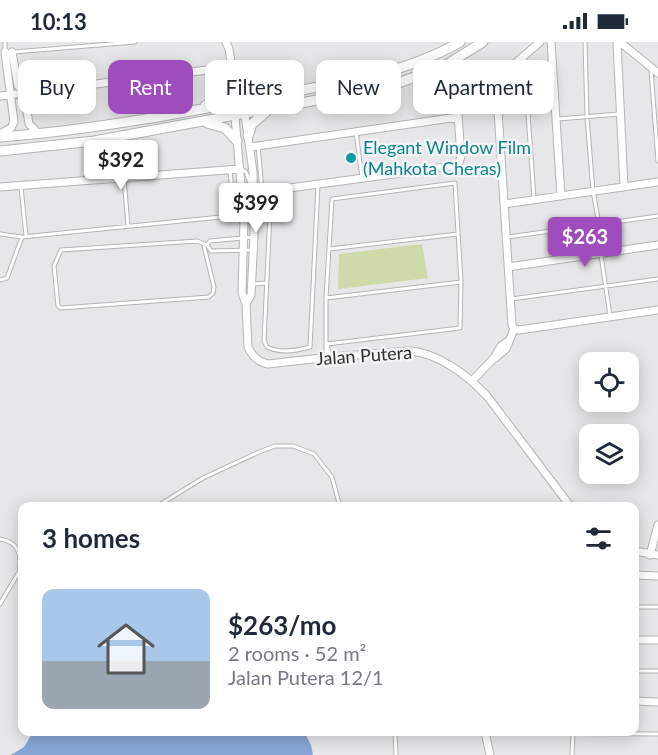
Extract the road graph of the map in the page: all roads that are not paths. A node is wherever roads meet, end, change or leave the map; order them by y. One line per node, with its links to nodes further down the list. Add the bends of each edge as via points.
1 (5, 42): 10 (lane)
2 (135, 42): 10 (lane)
3 (460, 42): 19 (main road, via 385,73)
4 (483, 42): 11 (main road)
5 (540, 42): 12 (street)
6 (551, 42): 34 (street)
7 (585, 42): 33 (lane)
8 (618, 42): 14 (street); 30 (street)
9 (229, 44): 13 (street)
10 (6, 52): 18 (street); 20 (street)
11 (461, 56): 23 (main road, via 427,74 388,87); 32 (street, via 455,74)
12 (524, 56): 59 (lane); 60 (street, via 496,80)
13 (231, 60)
14 (651, 68): 15 (street); 44 (lane)
15 (658, 73)
16 (205, 74): 17 (street)
17 (96, 85)
18 (18, 86)
19 (304, 89)
20 (12, 94): 21 (street); 22 (street); 38 (street, via 14,122)
21 (18, 94)
22 (0, 96)
23 (304, 103)
24 (205, 105): 26 (main road)
25 (205, 107): 26 (main road)
26 (201, 108): 37 (main road)
27 (27, 114): 37 (street, via 29,124)
28 (249, 114): 31 (main road)
29 (263, 114): 39 (main road, via 252,124)
30 (619, 114): 33 (lane); 53 (street)
31 (240, 116): 35 (main road); 39 (street, Jalan Putera); 40 (street, Jalan Putera)
32 (458, 117): 36 (street); 48 (street, via 459,163)
33 (587, 117): 34 (lane); 56 (lane)
34 (556, 119): 58 (street)
35 (205, 122): 40 (main road, via 225,128); 43 (main road, via 94,141)
36 (356, 132): 41 (street); 48 (lane)
37 (40, 134): 38 (main road)
38 (0, 136)
39 (248, 136): 42 (street, Jalan Putera)
40 (237, 141): 45 (street, Jalan Putera)
41 (258, 146): 42 (street); 55 (lane)
42 (250, 147): 57 (street, Jalan Putera)
43 (0, 151)
44 (658, 161)
45 (240, 169): 46 (street); 57 (lane, via 248,175); 69 (street, Jalan Putera)
46 (230, 170): 47 (street); 63 (lane, via 233,215)
47 (124, 178): 51 (street); 63 (lane)
48 (362, 179): 50 (street)
49 (658, 182): 53 (street)
50 (318, 184): 54 (street); 80 (lane, via 310,347 275,351 267,347)
51 (21, 185): 52 (street); 66 (lane)
52 (0, 187)
53 (624, 187): 56 (street)
54 (271, 190): 55 (street); 80 (lane)
55 (262, 191): 57 (street)
56 (593, 191): 58 (street); 62 (lane)
57 (252, 193): 67 (street, Jalan Putera)
58 (561, 196): 59 (street)
59 (534, 200): 60 (street)
60 (504, 204): 68 (street)
61 (658, 216): 62 (lane)
62 (599, 224): 68 (lane); 75 (lane)
63 (128, 226): 66 (lane)
64 (459, 233): 72 (lane); 72 (lane, via 456,187 451,182 332,199); 79 (lane)
65 (0, 234): 66 (lane)
66 (24, 236): 78 (lane, via 7,278)
67 (254, 237): 69 (lane); 74 (street, Jalan Putera)
68 (506, 237): 76 (street)
69 (243, 238): 70 (lane, via 210,241); 73 (street, Jalan Putera)
70 (205, 245): 70 (lane, via 214,287 209,297 57,306 54,266 61,250 197,241); 73 (lane, via 211,251)
71 (658, 245): 75 (street)
72 (329, 249): 83 (lane)
73 (243, 250): 74 (lane); 85 (street, Jalan Putera, via 242,293)
74 (254, 250): 81 (street, Jalan Putera)
75 (602, 253): 76 (street); 82 (lane)
76 (508, 267): 84 (street)
77 (658, 279): 82 (lane)
78 (0, 280)
79 (461, 282): 83 (lane); 89 (lane, via 460,328)
80 (266, 283): 81 (lane)
81 (252, 284): 85 (street, Jalan Putera)
82 (606, 287): 84 (lane); 87 (lane)
83 (327, 298): 89 (lane)
84 (511, 299): 88 (street)
85 (246, 304): 90 (street, Jalan Putera, via 248,347 258,360 273,364)
86 (658, 310): 87 (street)
87 (610, 316): 88 (street)
88 (514, 328): 91 (street, via 508,341)
89 (327, 344): 90 (lane)
90 (328, 357): 91 (street, Jalan Putera, via 417,352 438,359)
91 (472, 381): 94 (street, Jalan Putera)
92 (164, 502): 93 (lane, via 203,478 275,446 292,446 314,454 332,477)
93 (339, 502)
94 (565, 502)
95 (658, 525): 96 (street)
96 (656, 537): 100 (street)
97 (0, 539): 98 (lane, via 7,540)
98 (18, 551)
99 (639, 552): 100 (street)
100 (654, 555)
101 (639, 575): 103 (street)
102 (18, 576): 104 (lane)
103 (658, 576)
104 (0, 604)
105 (639, 607): 106 (lane)
106 (658, 607)
107 (639, 640): 108 (street)
108 (658, 640)
109 (639, 671): 110 (lane)
110 (658, 671)
111 (639, 701): 112 (street)
112 (658, 702)
113 (639, 734): 114 (lane)
114 (658, 734)
115 (395, 736): 118 (lane)
116 (486, 736): 119 (street)
117 (573, 736): 120 (lane)
118 (396, 755)
119 (490, 755)
120 (572, 755)

